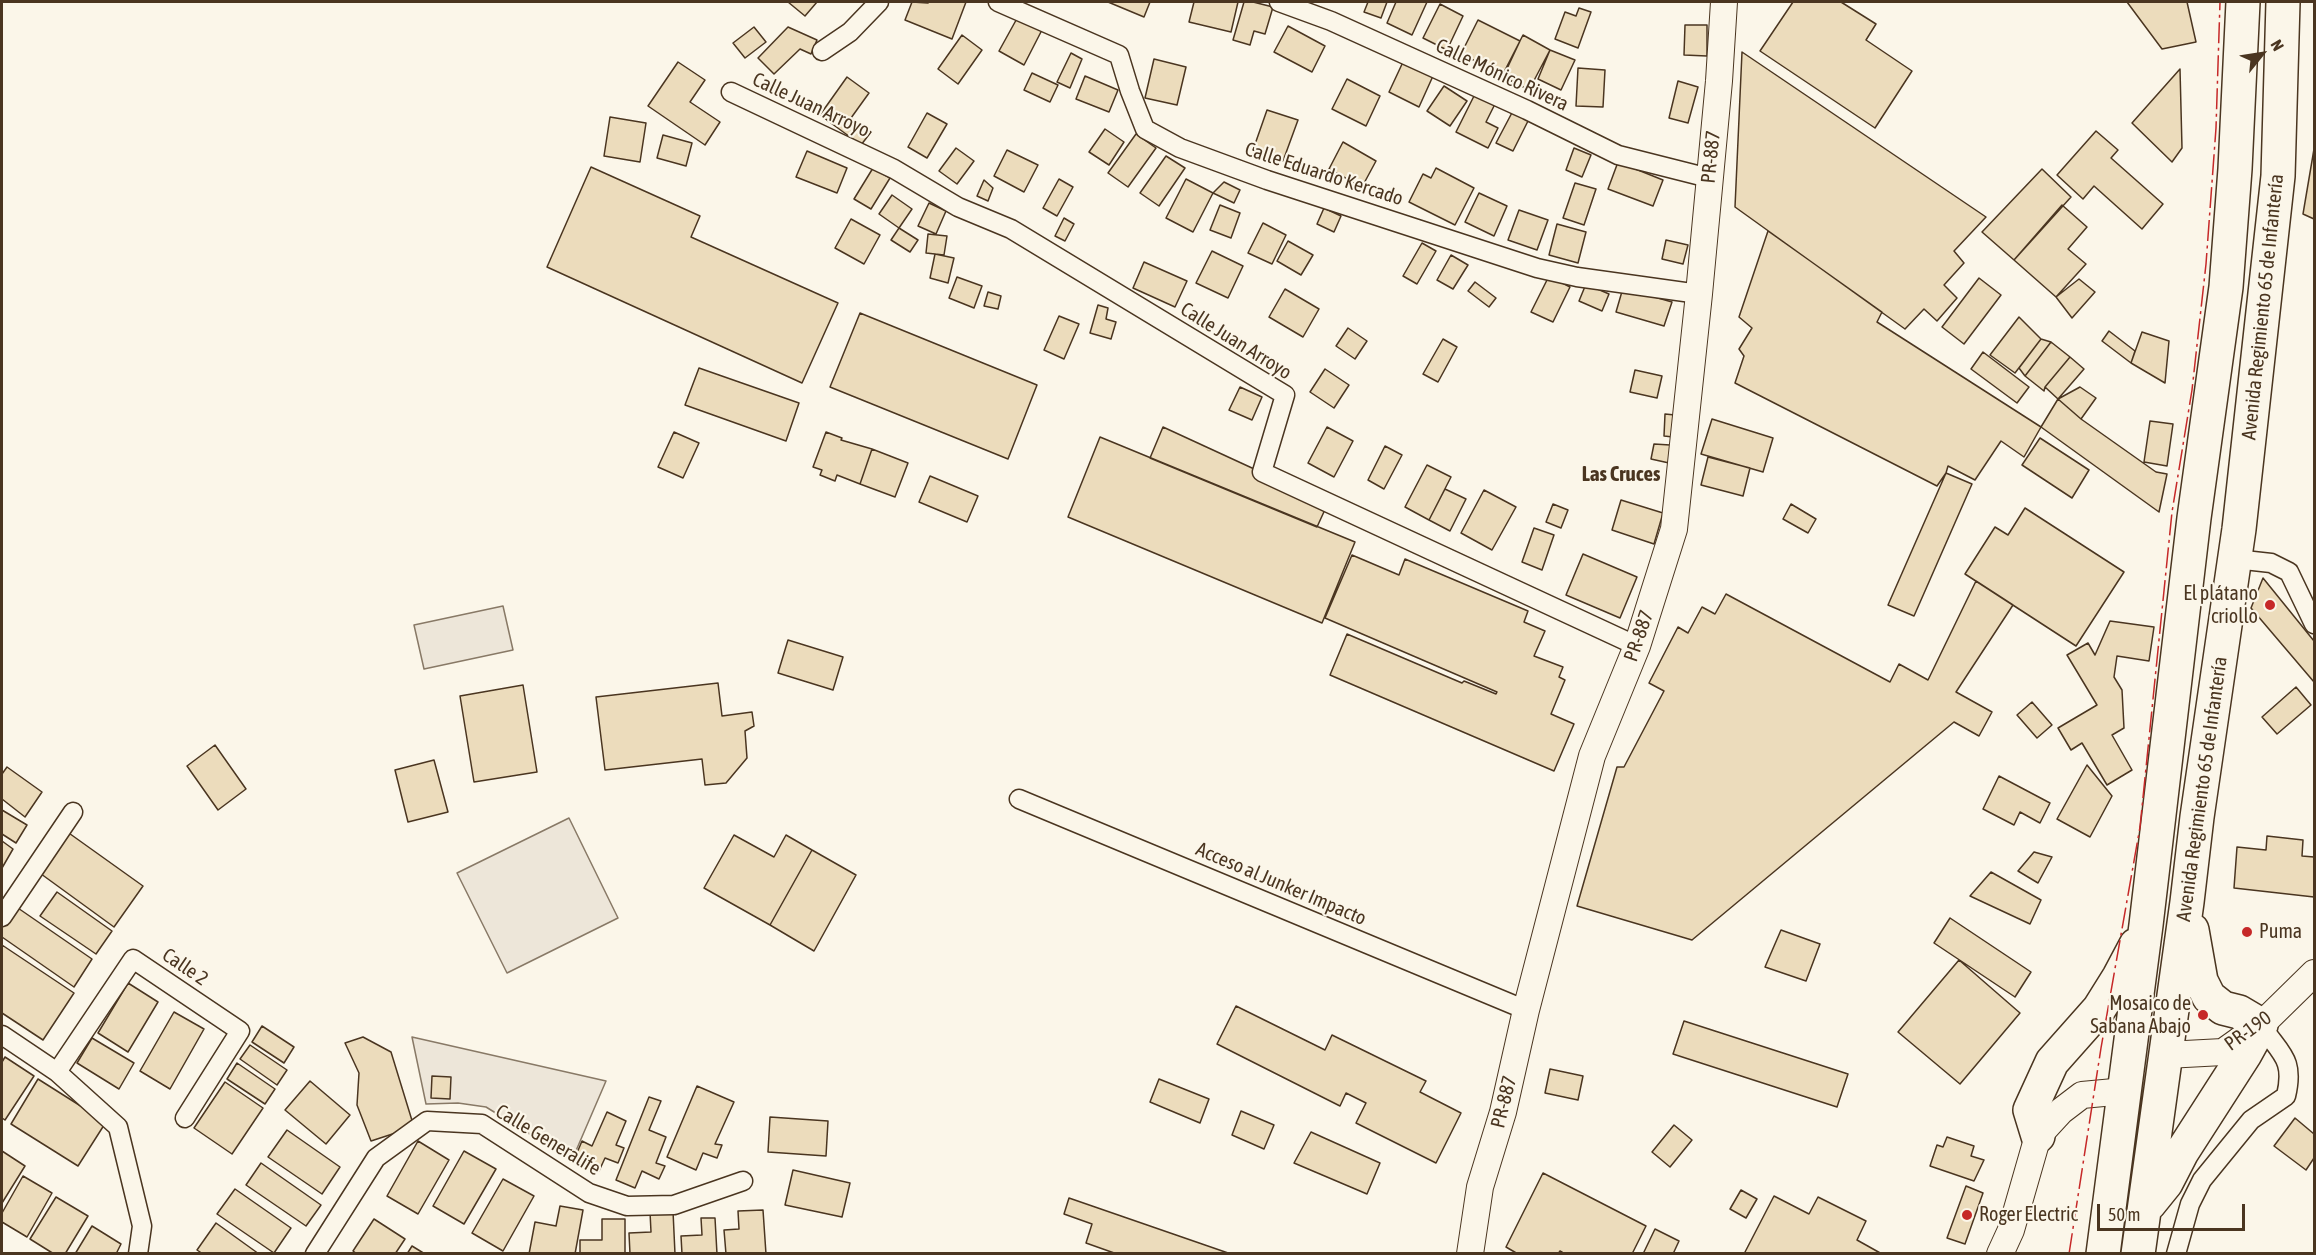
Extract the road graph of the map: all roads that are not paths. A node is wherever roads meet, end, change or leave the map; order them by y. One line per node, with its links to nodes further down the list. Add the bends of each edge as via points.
1 (879, 2): 7 (street, via 850,32)
2 (998, 2): 12 (street, Calle Eduardo Kercado, via 1119,55 1145,129 1180,148 1537,268)
3 (1279, 2): 11 (street, Calle Mónico Rivera, via 1331,21 1618,155)
4 (1724, 2): 11 (street, PR-887)
5 (2243, 2): 8 (highway, Avenida Regimiento 65 de Infantería)
6 (2283, 2): 10 (highway, Avenida Regimiento 65 de Infantería)
7 (822, 51)
8 (2239, 89): 10 (highway); 20 (highway, Avenida Regimiento 65 de Infantería, via 2226,287 2194,518)
9 (731, 92): 15 (street, Calle Juan Arroyo, via 894,169 958,207 1011,229 1286,395 1262,472)
10 (2281, 93): 13 (highway, Avenida Regimiento 65 de Infantería, via 2278,176)
11 (1709, 178): 12 (street, PR-887)
12 (1699, 294): 15 (street, PR-887, via 1674,529)
13 (2235, 559): 14 (street, via 2271,563 2289,572); 18 (highway, Avenida Regimiento 65 de Infantería)
14 (2314, 624)
15 (1637, 646): 22 (street, PR-887, via 1592,756)
16 (1019, 799): 22 (street, Acceso al Junker Impacto)
17 (73, 812): 19 (street)
18 (2187, 902): 23 (highway, via 2201,981 2209,997 2223,1008); 25 (highway, Avenida Regimiento 65 de Infantería)
19 (2, 917)
20 (2146, 925): 27 (highway, Avenida Regimiento 65 de Infantería); 29 (highway, via 2099,1009 2052,1062 2030,1110)
21 (2314, 973): 23 (street, PR-190 / PR-190)
22 (1526, 1010): 34 (street, PR-887, via 1503,1112 1480,1187)
23 (2261, 1024): 25 (street, PR-190 / PR-190, via 2223,1052); 31 (highway, via 2166,1183); 38 (street, via 2287,1060 2291,1077 2286,1096 2251,1120 2202,1180 2190,1204)
24 (2, 1035): 26 (street)
25 (2166, 1055): 31 (highway, Avenida Regimiento 65 de Infantería)
26 (57, 1072): 28 (street, Calle 2, via 133,959 240,1031); 32 (street, via 118,1127 142,1226)
27 (2124, 1091): 29 (street, via 2082,1095); 36 (highway, Avenida Regimiento 65 de Infantería)
28 (185, 1118)
29 (2038, 1136): 35 (street, via 2011,1230)
30 (743, 1181): 33 (street, Calle Generalife, via 674,1205 627,1206 589,1192 482,1124 428,1121 376,1158)
31 (2144, 1210): 37 (highway, Avenida Regimiento 65 de Infantería)
32 (138, 1254)
33 (315, 1254)
34 (1470, 1254)
35 (2000, 1254)
36 (2103, 1254)
37 (2138, 1254)
38 (2176, 1254)

